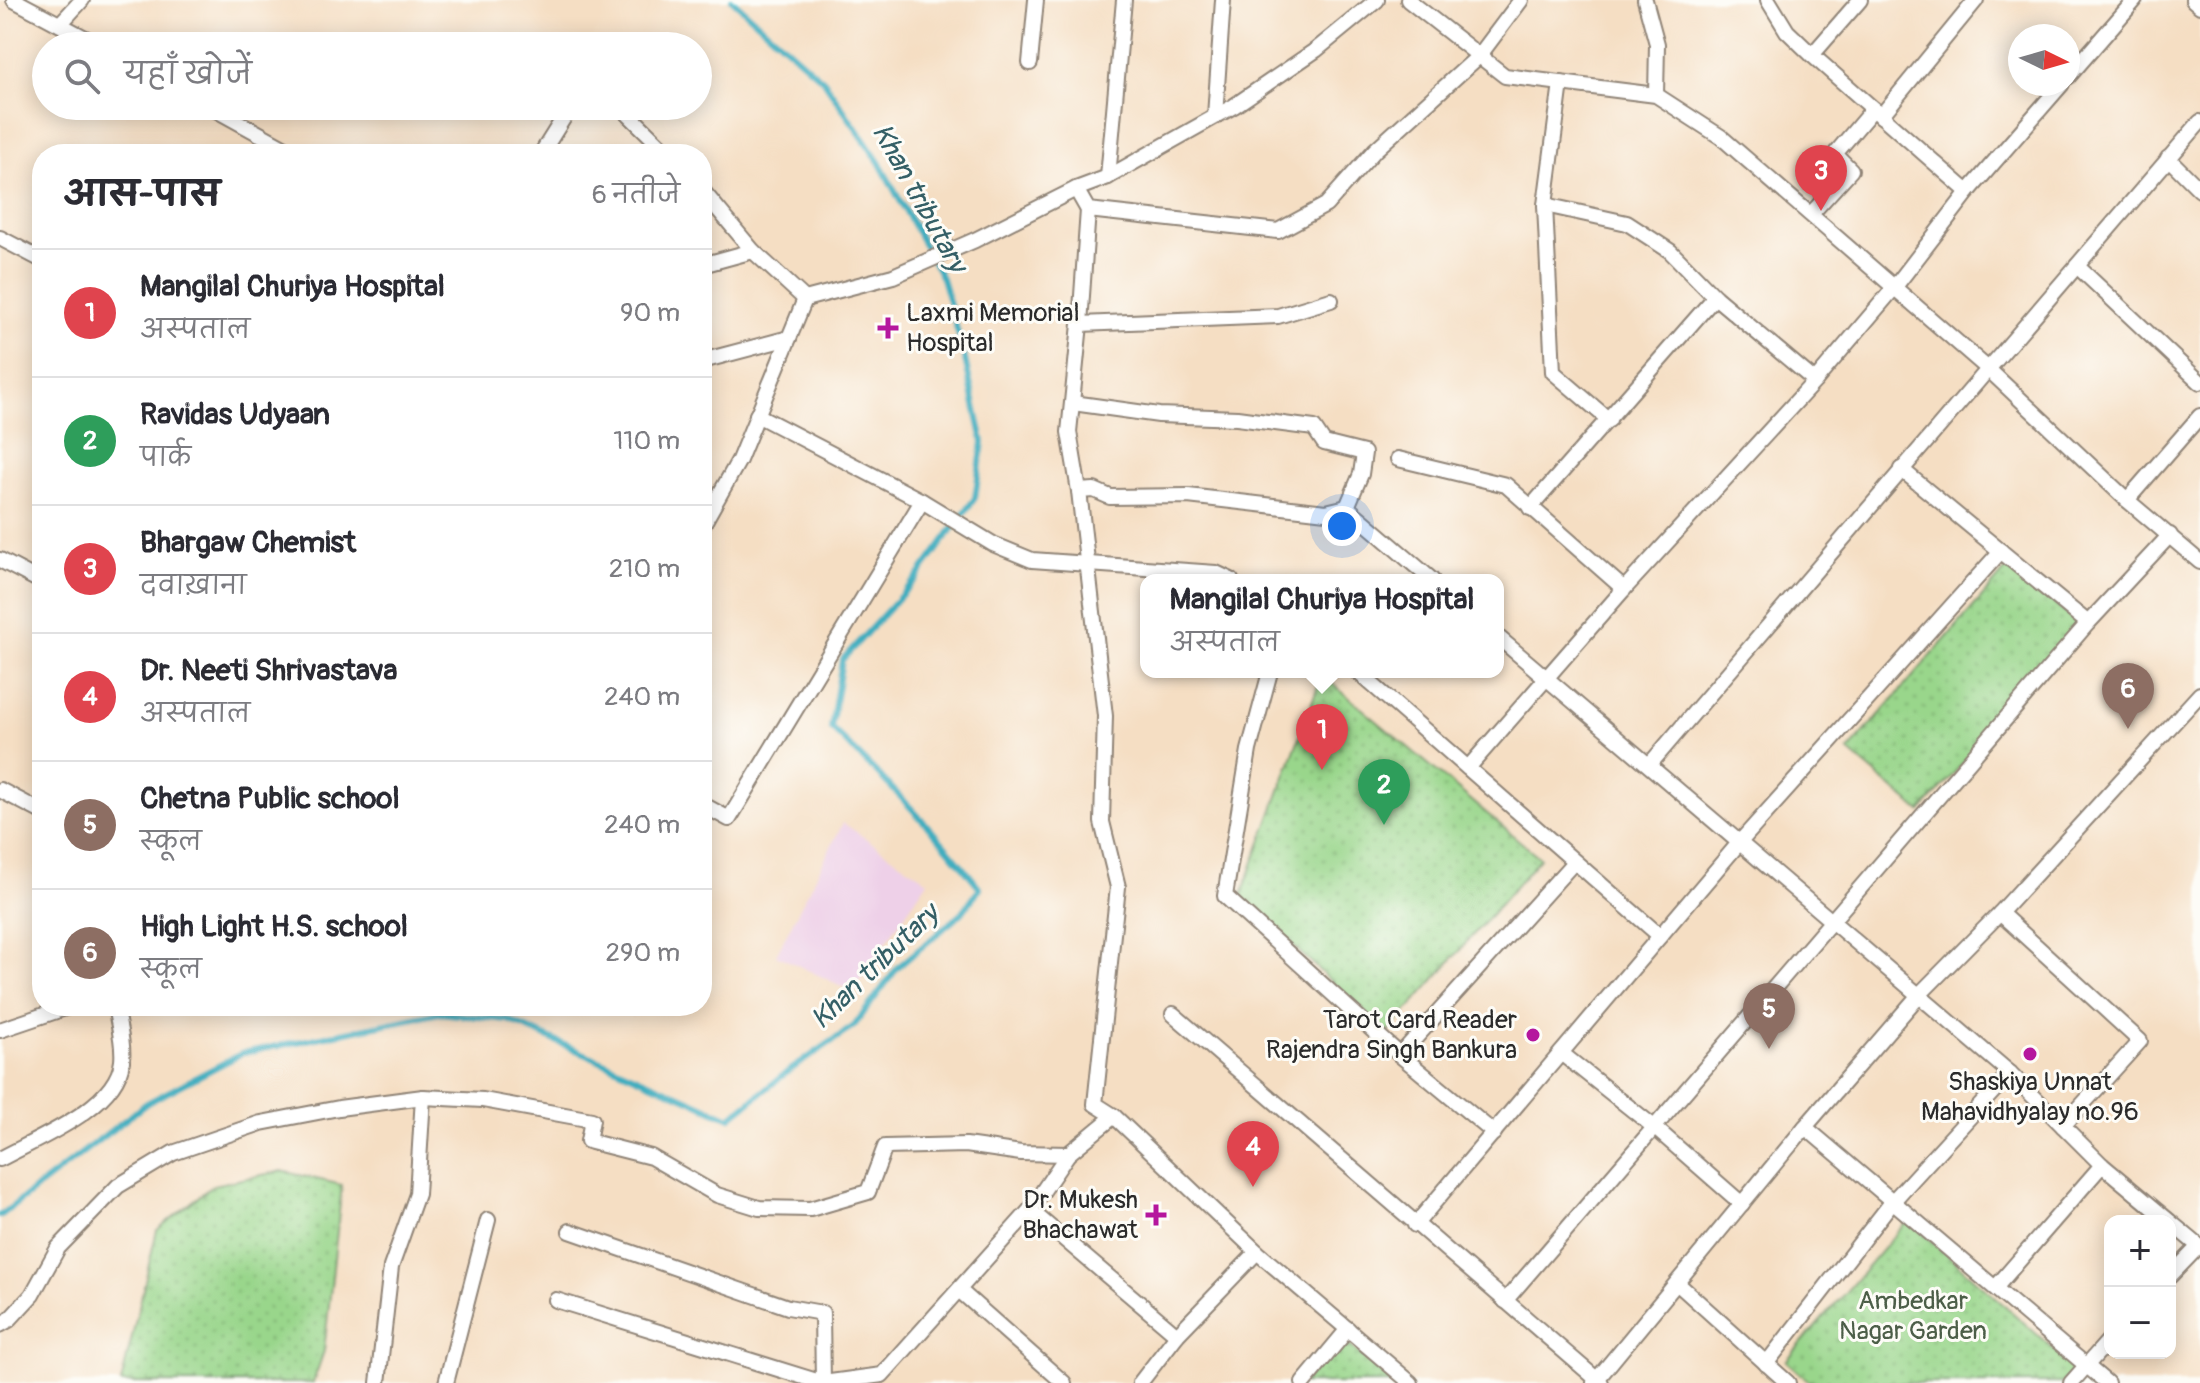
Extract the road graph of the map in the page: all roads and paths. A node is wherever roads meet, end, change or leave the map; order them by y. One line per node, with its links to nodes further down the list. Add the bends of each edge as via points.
1 (14, 0): 16 (street)
2 (82, 0): 16 (street)
3 (1036, 0): 20 (street)
4 (1124, 0): 35 (street)
5 (1223, 0): 26 (street)
6 (1377, 0): 26 (street, via 1316,50)
7 (1408, 0): 19 (street)
8 (1521, 0): 19 (street)
9 (1645, 0): 23 (street, via 1657,44)
10 (1768, 0): 18 (street, via 1787,31)
11 (1860, 0): 18 (street)
12 (1976, 0): 25 (street)
13 (2135, 0): 21 (street)
14 (2193, 0): 15 (street)
15 (2200, 6)
16 (60, 24): 17 (street)
17 (75, 32)
18 (1812, 55): 25 (street)
19 (1479, 56): 22 (street, via 1505,76); 41 (street, via 1375,150 1326,205 1278,231)
20 (1030, 63)
21 (2080, 63)
22 (1561, 83): 23 (street); 40 (street)
23 (1656, 95): 42 (street, via 1721,137)
24 (2052, 96): 38 (street)
25 (1877, 112): 38 (street); 42 (street, via 1835,154 1851,170)
26 (1215, 116): 35 (street)
27 (234, 120): 31 (street)
28 (562, 120): 32 (street)
29 (634, 120): 33 (street)
30 (2200, 122): 34 (street)
31 (278, 144)
32 (547, 144)
33 (659, 144)
34 (2168, 158): 37 (street); 47 (street)
35 (1108, 177): 36 (street)
36 (1076, 189): 41 (street); 50 (street, via 893,276)
37 (2200, 190)
38 (1968, 192): 48 (street)
39 (712, 202): 44 (street)
40 (1545, 205): 49 (street, via 1627,223 1670,251); 61 (street, via 1553,372)
41 (1088, 210): 52 (street)
42 (1811, 214): 48 (street)
43 (0, 238): 45 (street)
44 (753, 251): 46 (street); 50 (street)
45 (32, 255)
46 (712, 262)
47 (2077, 266): 55 (street); 57 (street)
48 (1894, 288): 55 (street); 56 (street)
49 (1715, 297): 56 (street); 61 (street)
50 (805, 299): 53 (street)
51 (1331, 300): 52 (street, via 1278,316)
52 (1080, 324): 58 (street)
53 (789, 338): 54 (street); 59 (street)
54 (712, 358)
55 (1987, 368): 63 (street); 65 (street)
56 (1815, 381): 78 (street)
57 (2200, 382)
58 (1073, 403): 64 (street, via 1069,432); 68 (street, via 1314,428 1324,443 1364,453)
59 (757, 415): 66 (street, via 739,460); 67 (street)
60 (2200, 416): 65 (street)
61 (1609, 420): 69 (street)
62 (1398, 459): 69 (street, via 1506,485)
63 (1901, 469): 71 (street); 85 (street)
64 (1079, 491): 68 (street, via 1110,497 1188,496 1326,512); 74 (street)
65 (2127, 500): 70 (street)
66 (712, 505)
67 (928, 505): 74 (street, via 1018,556); 89 (street, via 729,819)
68 (1347, 507): 76 (street)
69 (1530, 508): 78 (street)
70 (2170, 535): 73 (street); 79 (street)
71 (2001, 551): 79 (street); 90 (street)
72 (0, 560): 77 (street)
73 (2200, 562)
74 (1088, 565): 75 (street); 104 (street, via 1105,716 1102,822 1118,887 1095,1104)
75 (1218, 574)
76 (1425, 574)
77 (32, 576)
78 (1624, 589): 83 (street)
79 (2088, 623): 93 (street)
80 (1504, 642): 83 (street)
81 (1268, 678): 101 (street, via 1249,750 1225,896)
82 (1365, 678): 86 (street)
83 (1546, 678): 85 (street); 86 (street)
84 (2200, 694): 92 (street)
85 (1650, 764): 90 (street)
86 (1468, 768): 91 (street)
87 (0, 790): 88 (street)
88 (32, 807)
89 (712, 810)
90 (1739, 843): 93 (street); 94 (street)
91 (1574, 862): 94 (street); 101 (street)
92 (2000, 913): 95 (street); 105 (street, via 2140,1041)
93 (1832, 920): 95 (street); 106 (street)
94 (1660, 936): 100 (street)
95 (1919, 995): 102 (street); 107 (street)
96 (1173, 1014): 117 (street)
97 (41, 1016): 99 (street)
98 (117, 1016): 110 (street, via 122,1064 114,1084 83,1113)
99 (0, 1030)
100 (1561, 1053): 106 (street); 108 (street)
101 (1400, 1055): 108 (street)
102 (2010, 1073): 105 (street); 112 (street)
103 (423, 1097): 109 (street, via 483,1100 592,1120 588,1141 651,1157 717,1195 759,1208 810,1209 868,1192 885,1147 966,1145); 128 (street, via 261,1123 173,1153 118,1186 58,1248 32,1295); 136 (street, via 417,1194 391,1267)
104 (1114, 1116): 109 (street); 121 (street)
105 (2063, 1126): 111 (street)
106 (1654, 1127): 113 (street); 127 (street)
107 (1805, 1127): 112 (street); 113 (street)
108 (1494, 1133): 117 (street)
109 (1068, 1154): 114 (street)
110 (0, 1159)
111 (2102, 1165): 115 (street); 124 (street)
112 (1892, 1202): 124 (street); 132 (street)
113 (1742, 1204): 123 (street)
114 (1030, 1210): 125 (street); 130 (street)
115 (2163, 1215)
116 (488, 1220): 137 (street)
117 (1415, 1225): 127 (street)
118 (2176, 1226): 120 (street)
119 (570, 1231): 138 (street, via 788,1307 822,1313)
120 (2199, 1246): 122 (street)
121 (1257, 1252): 129 (street); 130 (street)
122 (2176, 1270)
123 (1677, 1283): 132 (street); 135 (street)
124 (1996, 1287): 133 (street)
125 (959, 1290): 134 (street); 139 (street)
126 (556, 1300): 138 (street)
127 (1505, 1301): 135 (street)
128 (0, 1325)
129 (1348, 1329): 141 (street); 142 (street)
130 (1177, 1335): 140 (street)
131 (2104, 1345): 133 (street)
132 (1766, 1364): 143 (street)
133 (2086, 1364): 144 (street); 145 (street)
134 (886, 1379): 138 (street)
135 (1597, 1382)
136 (378, 1383)
137 (446, 1383)
138 (823, 1383)
139 (1064, 1383)
140 (1140, 1383)
141 (1303, 1383)
142 (1411, 1383)
143 (1788, 1383)
144 (2071, 1383)
145 (2107, 1383)

